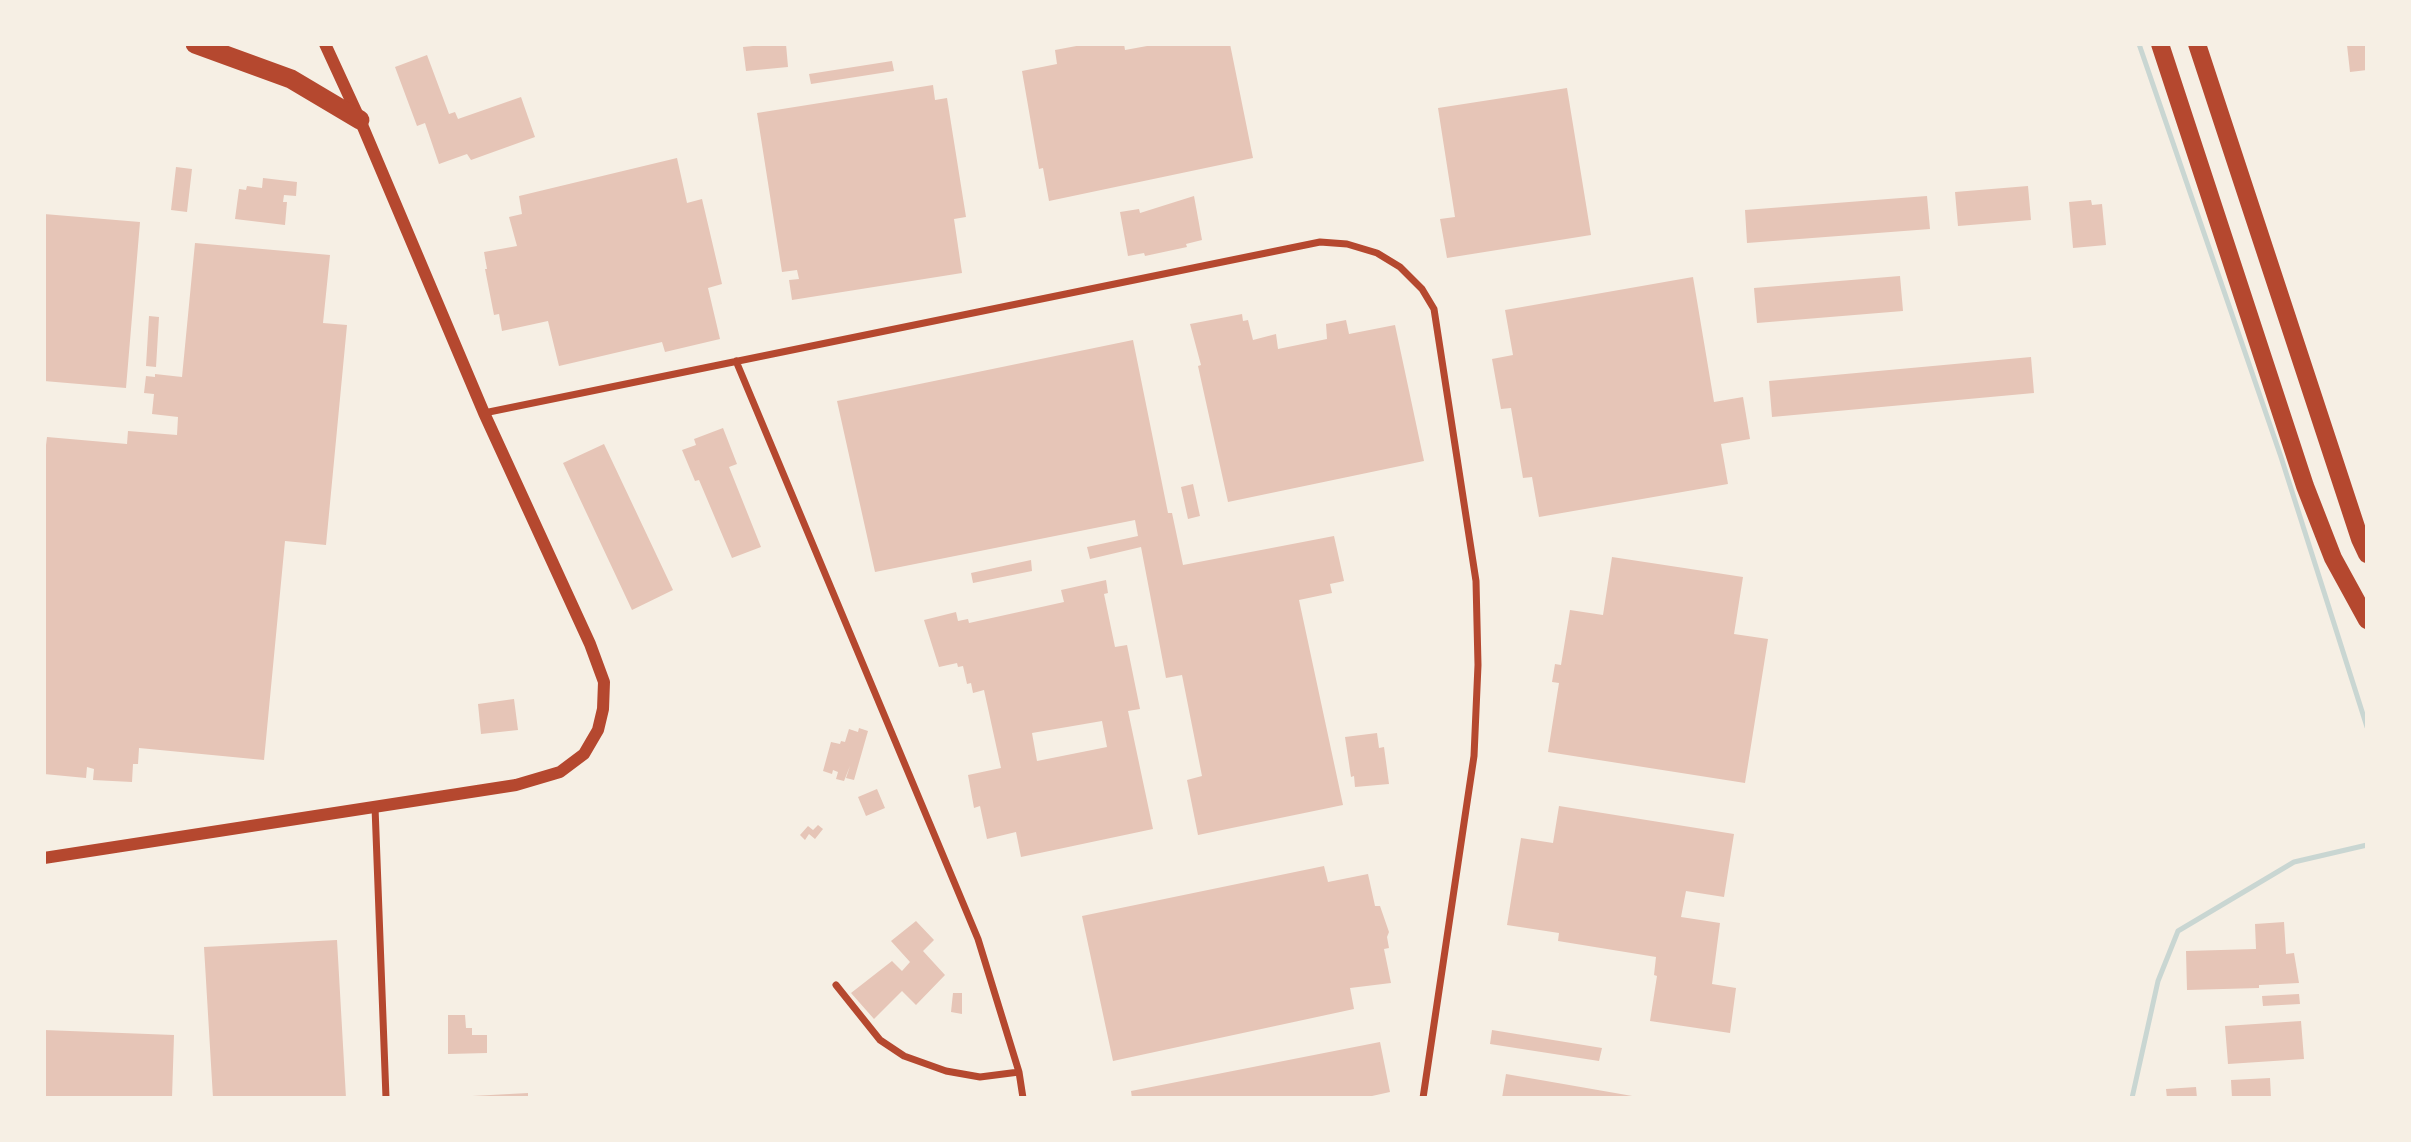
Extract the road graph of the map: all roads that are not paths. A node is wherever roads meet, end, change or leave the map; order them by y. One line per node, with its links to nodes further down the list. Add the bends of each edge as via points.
1 (195, 44): 5 (highway, via 291,79)
2 (325, 44): 5 (street)
3 (2160, 44): 9 (main road, via 2305,486 2333,558)
4 (2197, 44): 8 (main road)
5 (360, 120): 7 (street)
6 (736, 361): 7 (street); 13 (street, via 978,939); 16 (street, via 1320,242 1377,253 1422,289 1434,309 1476,581 1478,665 1474,756)
7 (484, 413): 10 (street, via 604,682 598,730 584,754 560,772 516,785)
8 (2367, 554)
9 (2367, 620)
10 (375, 806): 11 (street); 14 (street)
11 (44, 858)
12 (836, 985): 13 (street, via 880,1040 904,1056 946,1072 980,1077)
13 (1019, 1072): 15 (street)
14 (386, 1098)
15 (1023, 1098)
16 (1423, 1098)

